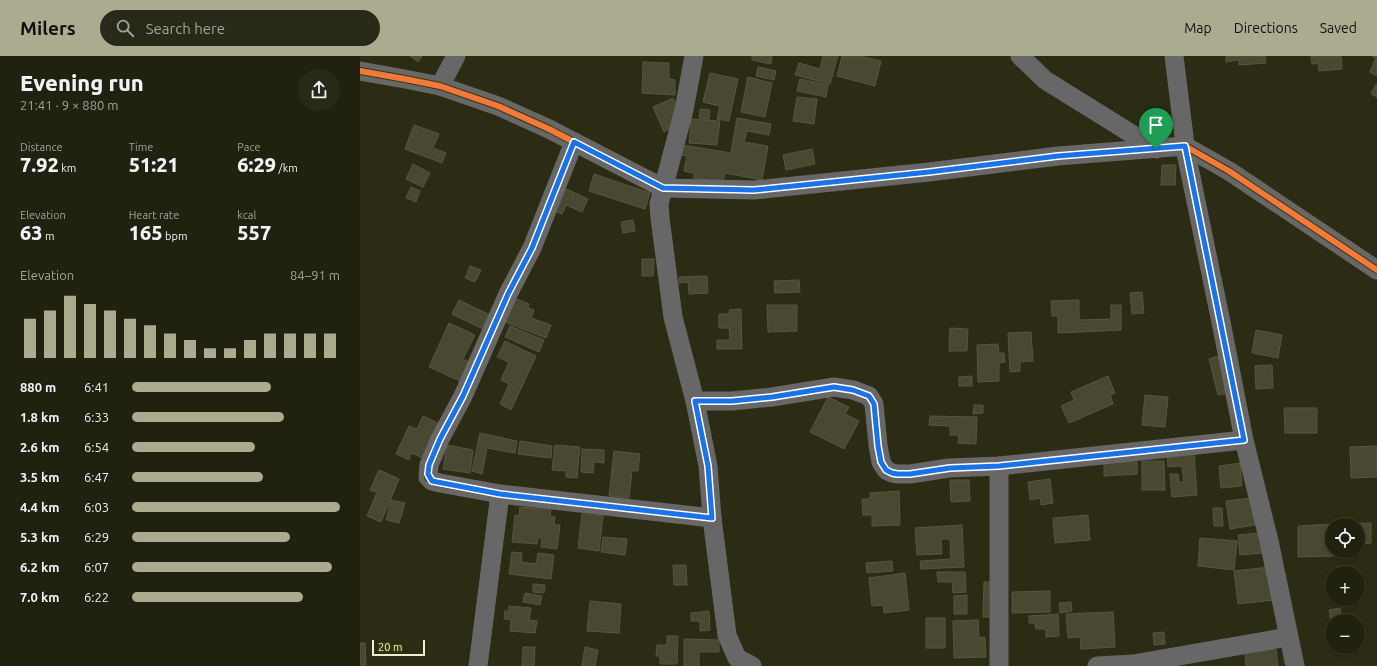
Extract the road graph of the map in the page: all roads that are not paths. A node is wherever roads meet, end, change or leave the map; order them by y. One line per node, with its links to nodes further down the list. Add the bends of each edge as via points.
1 (456, 56): 6 (street)
2 (694, 56): 10 (street, via 684,110)
3 (1020, 56): 9 (street, via 1045,80)
4 (1174, 56): 8 (street)
5 (360, 72): 6 (street)
6 (440, 86): 7 (street, via 498,106)
7 (574, 142): 10 (street); 15 (street, via 532,248 429,465 428,474 432,481)
8 (1185, 146): 9 (street); 11 (street, via 1229,171); 13 (street)
9 (1156, 149): 10 (street, via 1058,156 754,190)
10 (663, 188): 12 (street, via 659,204 660,218 673,317)
11 (1377, 270)
12 (695, 401): 14 (street, via 772,397 834,387 853,390 869,396 874,404 878,446 881,462 886,470 903,474 950,468); 16 (street, via 708,466)
13 (1244, 440): 14 (street); 17 (street, via 1269,541)
14 (999, 466): 20 (street)
15 (500, 494): 16 (street); 18 (street)
16 (712, 518): 19 (street, via 727,635 737,658)
17 (1288, 637): 21 (street, via 1133,664); 22 (street)
18 (478, 666)
19 (752, 666)
20 (999, 666)
21 (1097, 666)
22 (1295, 666)

